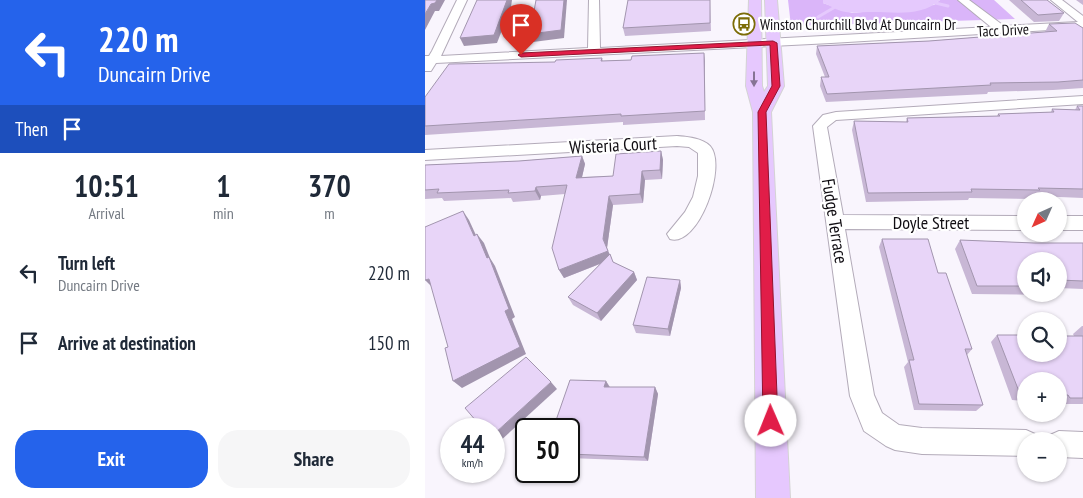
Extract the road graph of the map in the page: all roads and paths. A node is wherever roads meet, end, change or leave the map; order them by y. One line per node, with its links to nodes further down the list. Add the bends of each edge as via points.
1 (462, 0): 13 (street)
2 (595, 0): 12 (street)
3 (755, 0): 11 (main road)
4 (771, 0): 10 (main road)
5 (963, 0): 9 (street)
6 (1055, 0): 7 (street)
7 (1083, 21)
8 (1083, 25): 9 (street, Tacc Drive)
9 (1002, 30): 10 (street, Tacc Drive)
10 (773, 43): 11 (street, Tacc Drive); 16 (main road, via 776,86)
11 (754, 44): 12 (street, Tacc Drive); 16 (main road, one-way to 16, via 754,86)
12 (595, 52): 13 (street, Tacc Drive)
13 (429, 60): 14 (street)
14 (425, 71)
15 (1083, 100): 18 (street, Fudge Terrace, via 828,118 820,126)
16 (762, 112): 26 (main road)
17 (425, 155): 22 (street, Wisteria Court, via 677,141 695,143 706,152 703,194 697,210)
18 (835, 222): 19 (street, Doyle Street); 23 (street, Fudge Terrace, via 861,396 873,422 895,437 922,441)
19 (1017, 223)
20 (1067, 223): 21 (street)
21 (1083, 223)
22 (676, 234)
23 (1017, 443)
24 (1067, 444): 25 (street)
25 (1083, 445)
26 (773, 498)

